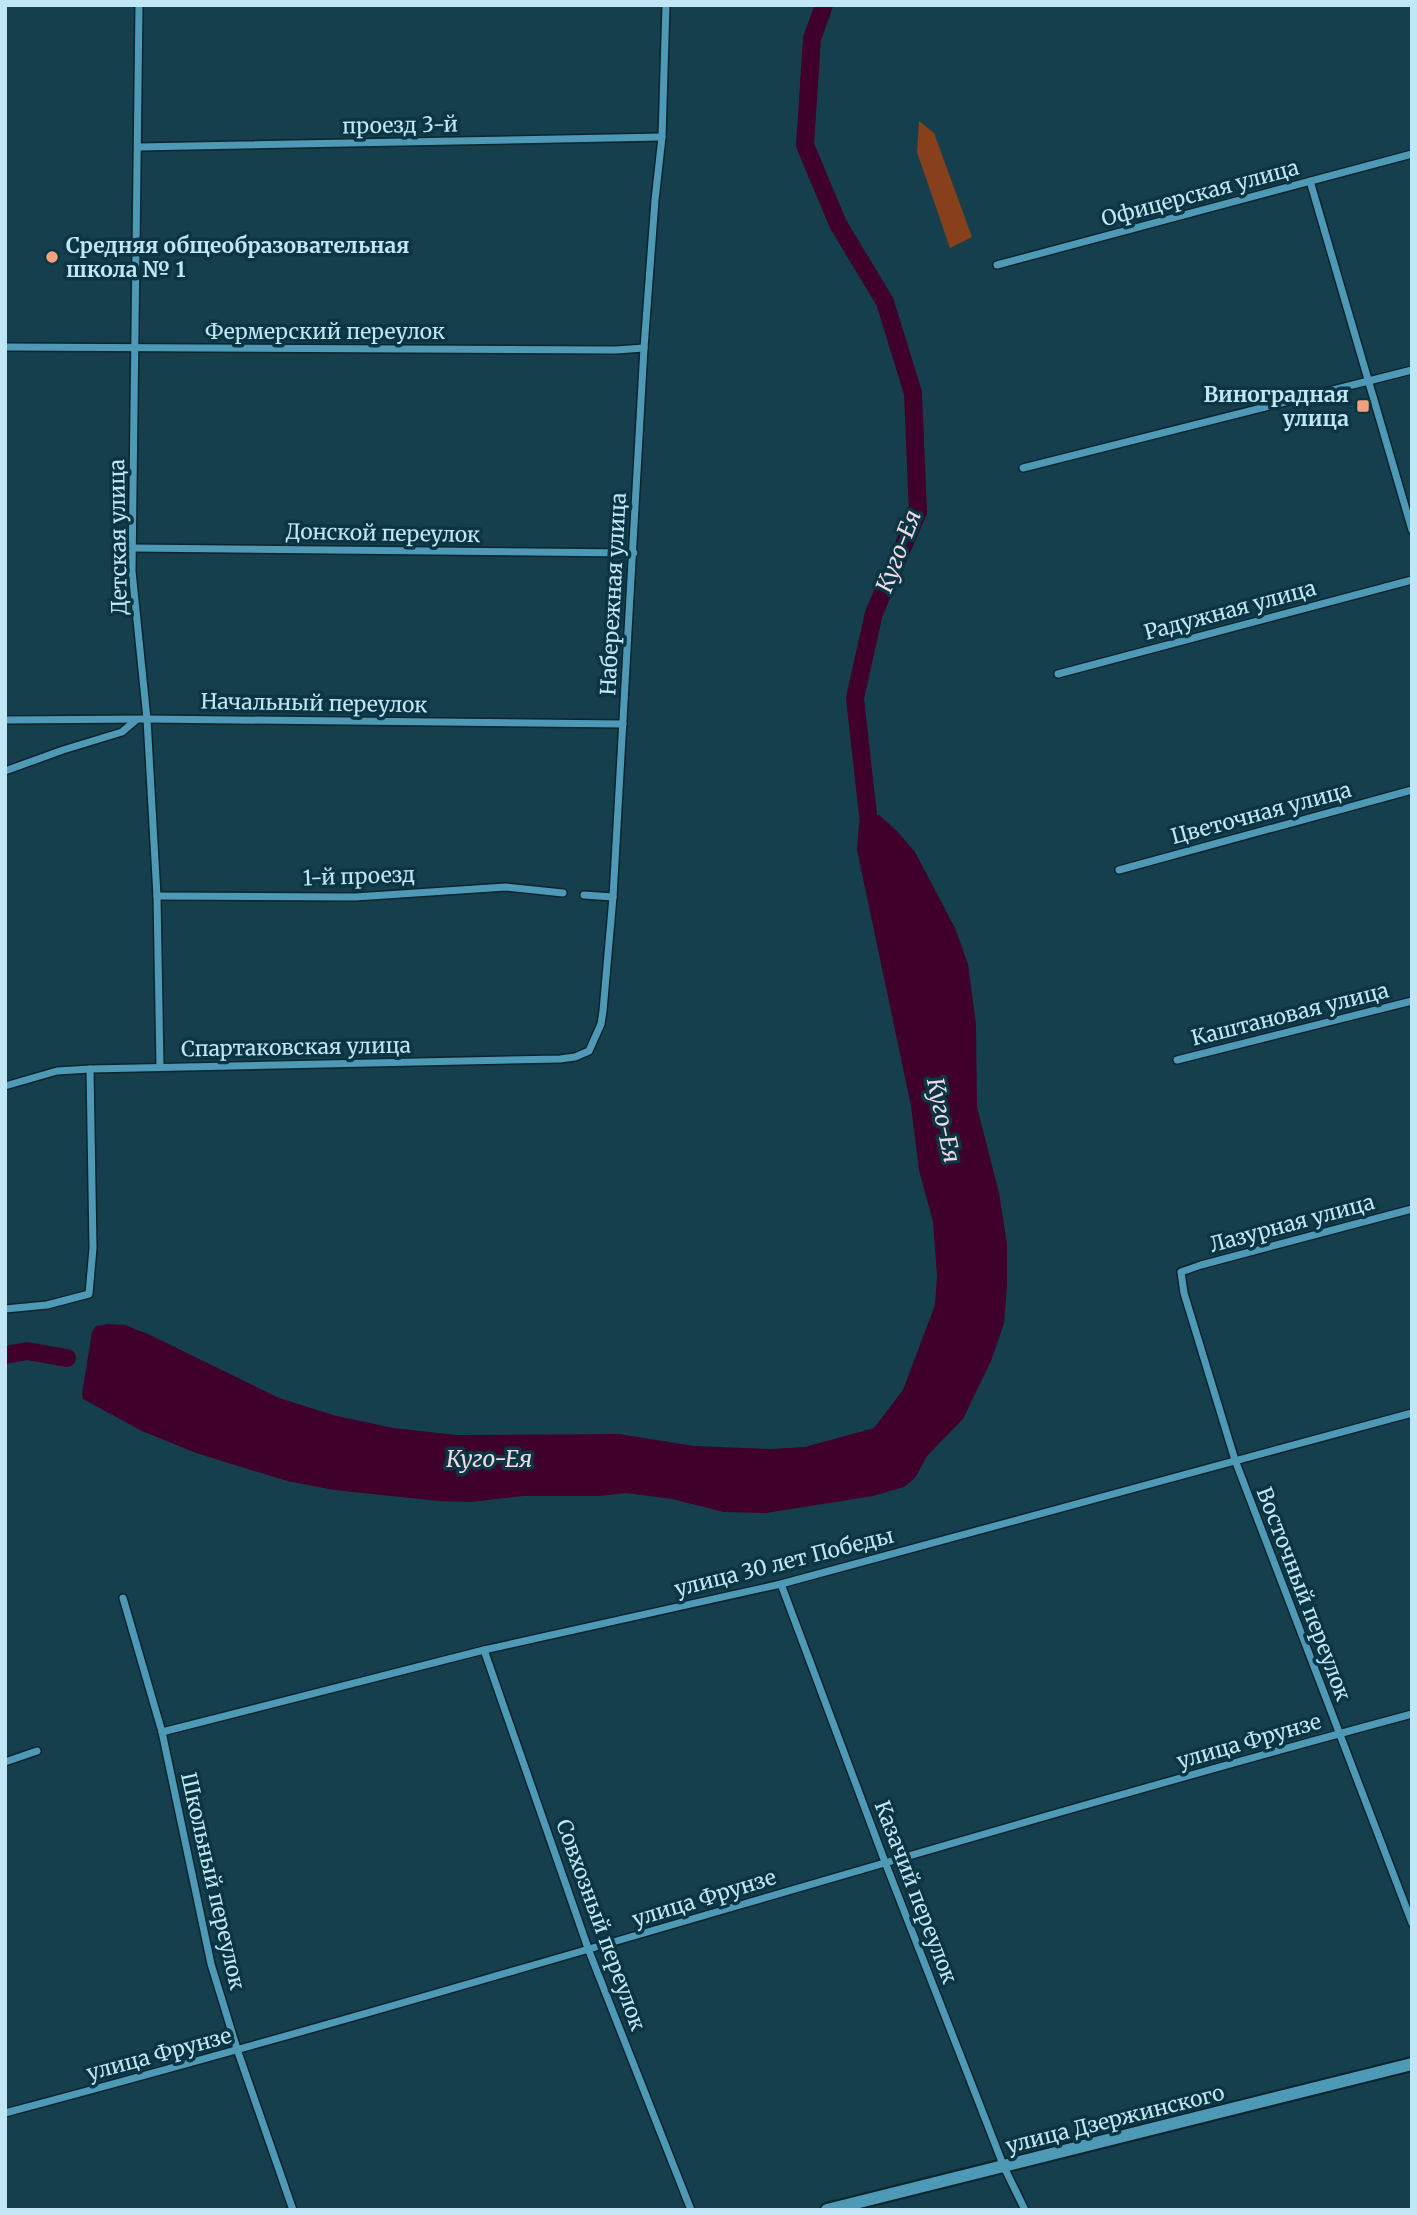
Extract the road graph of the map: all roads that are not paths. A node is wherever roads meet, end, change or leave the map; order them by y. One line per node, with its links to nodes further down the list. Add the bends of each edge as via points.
1 (139, 5): 4 (street, Детская улица)
2 (666, 5): 3 (street, Набережная улица)
3 (662, 137): 4 (street, проезд 3-й); 10 (street, Набережная улица)
4 (138, 147): 9 (street, Детская улица)
5 (1412, 154): 6 (street, Офицерская улица)
6 (1310, 181): 7 (street, Офицерская улица); 12 (street)
7 (997, 265)
8 (5, 347): 9 (street, Фермерский переулок)
9 (137, 347): 10 (street, Фермерский переулок); 15 (street, Детская улица)
10 (644, 348): 16 (street, Набережная улица)
11 (1412, 370): 12 (street)
12 (1369, 382): 13 (street); 14 (street)
13 (1023, 468)
14 (1412, 530)
15 (132, 548): 16 (street, Донской переулок); 19 (street, Детская улица)
16 (634, 553): 22 (street, Набережная улица)
17 (1412, 580): 18 (street, Радужная улица)
18 (1058, 674)
19 (147, 719): 21 (street, Начальный переулок); 22 (street, Начальный переулок); 28 (street, Детская улица)
20 (5, 720): 21 (street, Начальный переулок)
21 (136, 720): 23 (street, via 122,733)
22 (623, 724): 29 (street, Набережная улица)
23 (5, 771)
24 (1412, 790): 25 (street, Цветочная улица)
25 (1119, 870)
26 (563, 893): 28 (street, 1-й проезд, via 506,887 355,897)
27 (584, 895): 29 (street)
28 (157, 897): 33 (street, Детская улица)
29 (614, 897): 31 (street, Набережная улица, via 601,1024)
30 (1412, 1001): 32 (street, Каштановая улица)
31 (589, 1051): 33 (street, Спартаковская улица, via 560,1059)
32 (1177, 1060)
33 (160, 1067): 34 (street, Спартаковская улица)
34 (90, 1069): 35 (street, Спартаковская улица, via 57,1071); 38 (street, via 93,1248 89,1294)
35 (5, 1086)
36 (1412, 1209): 37 (street, Лазурная улица)
37 (1181, 1272): 40 (street, Восточный переулок)
38 (5, 1309)
39 (1412, 1413): 40 (street, улица 30 лет Победы)
40 (1235, 1460): 41 (street, улица 30 лет Победы); 46 (street, Восточный переулок)
41 (781, 1584): 43 (street, улица 30 лет Победы); 49 (street, Казачий переулок)
42 (123, 1598): 45 (street, Школьный переулок)
43 (484, 1650): 45 (street, улица 30 лет Победы); 51 (street, Совхозный переулок)
44 (1412, 1714): 46 (street, улица Фрунзе)
45 (162, 1732): 52 (street, Школьный переулок, via 211,1964)
46 (1339, 1733): 49 (street, улица Фрунзе); 50 (street, Восточный переулок)
47 (37, 1751): 48 (street)
48 (5, 1762)
49 (885, 1863): 51 (street, улица Фрунзе); 55 (street, Казачий переулок)
50 (1412, 1923)
51 (589, 1951): 52 (street, улица Фрунзе); 57 (street, Совхозный переулок)
52 (238, 2052): 54 (street, улица Фрунзе); 56 (street, Школьный переулок)
53 (1412, 2064): 55 (street, улица Дзержинского)
54 (5, 2113)
55 (1004, 2167): 58 (street, улица Дзержинского); 59 (street, Казачий переулок)
56 (293, 2210)
57 (691, 2210)
58 (827, 2210)
59 (1025, 2210)

